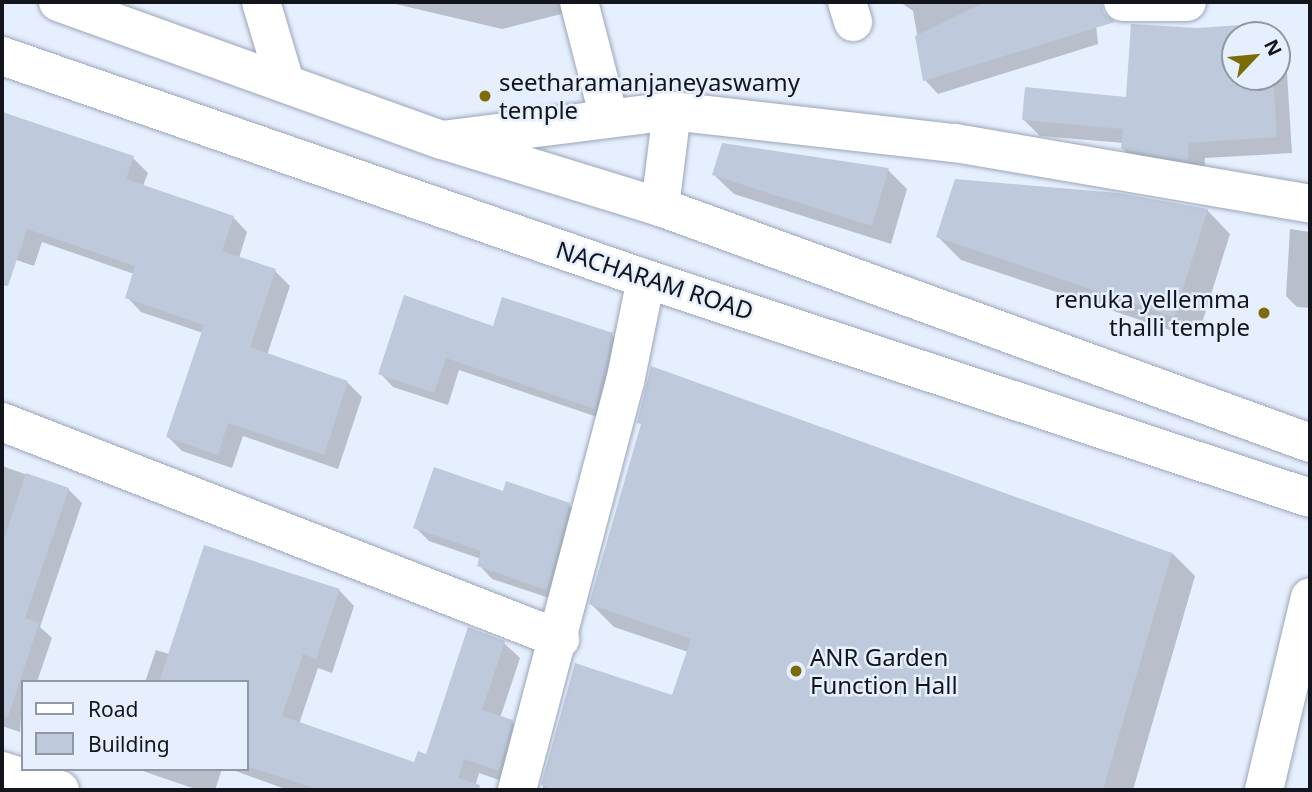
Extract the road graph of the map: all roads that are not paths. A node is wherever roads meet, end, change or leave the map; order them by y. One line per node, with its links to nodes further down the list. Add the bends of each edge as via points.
1 (58, 2): 7 (main road)
2 (261, 2): 7 (main road)
3 (579, 2): 9 (main road)
4 (1123, 2): 5 (main road)
5 (1187, 2)
6 (2, 56): 13 (main road, NACHARAM ROAD)
7 (285, 82): 10 (main road)
8 (672, 111): 9 (main road); 11 (main road, via 955,144); 12 (main road)
9 (609, 118): 10 (main road)
10 (442, 140): 12 (main road)
11 (1310, 204)
12 (660, 207): 15 (main road)
13 (646, 279): 17 (main road, NACHARAM ROAD); 20 (main road, via 628,371)
14 (2, 422): 20 (main road)
15 (1261, 426): 16 (main road); 17 (main road)
16 (1310, 443)
17 (1250, 478): 18 (main road, NACHARAM ROAD)
18 (1310, 498)
19 (1310, 597): 21 (main road)
20 (561, 639): 24 (main road)
21 (1297, 710): 25 (main road)
22 (2, 771): 23 (main road)
23 (60, 790)
24 (517, 790)
25 (1264, 790)

